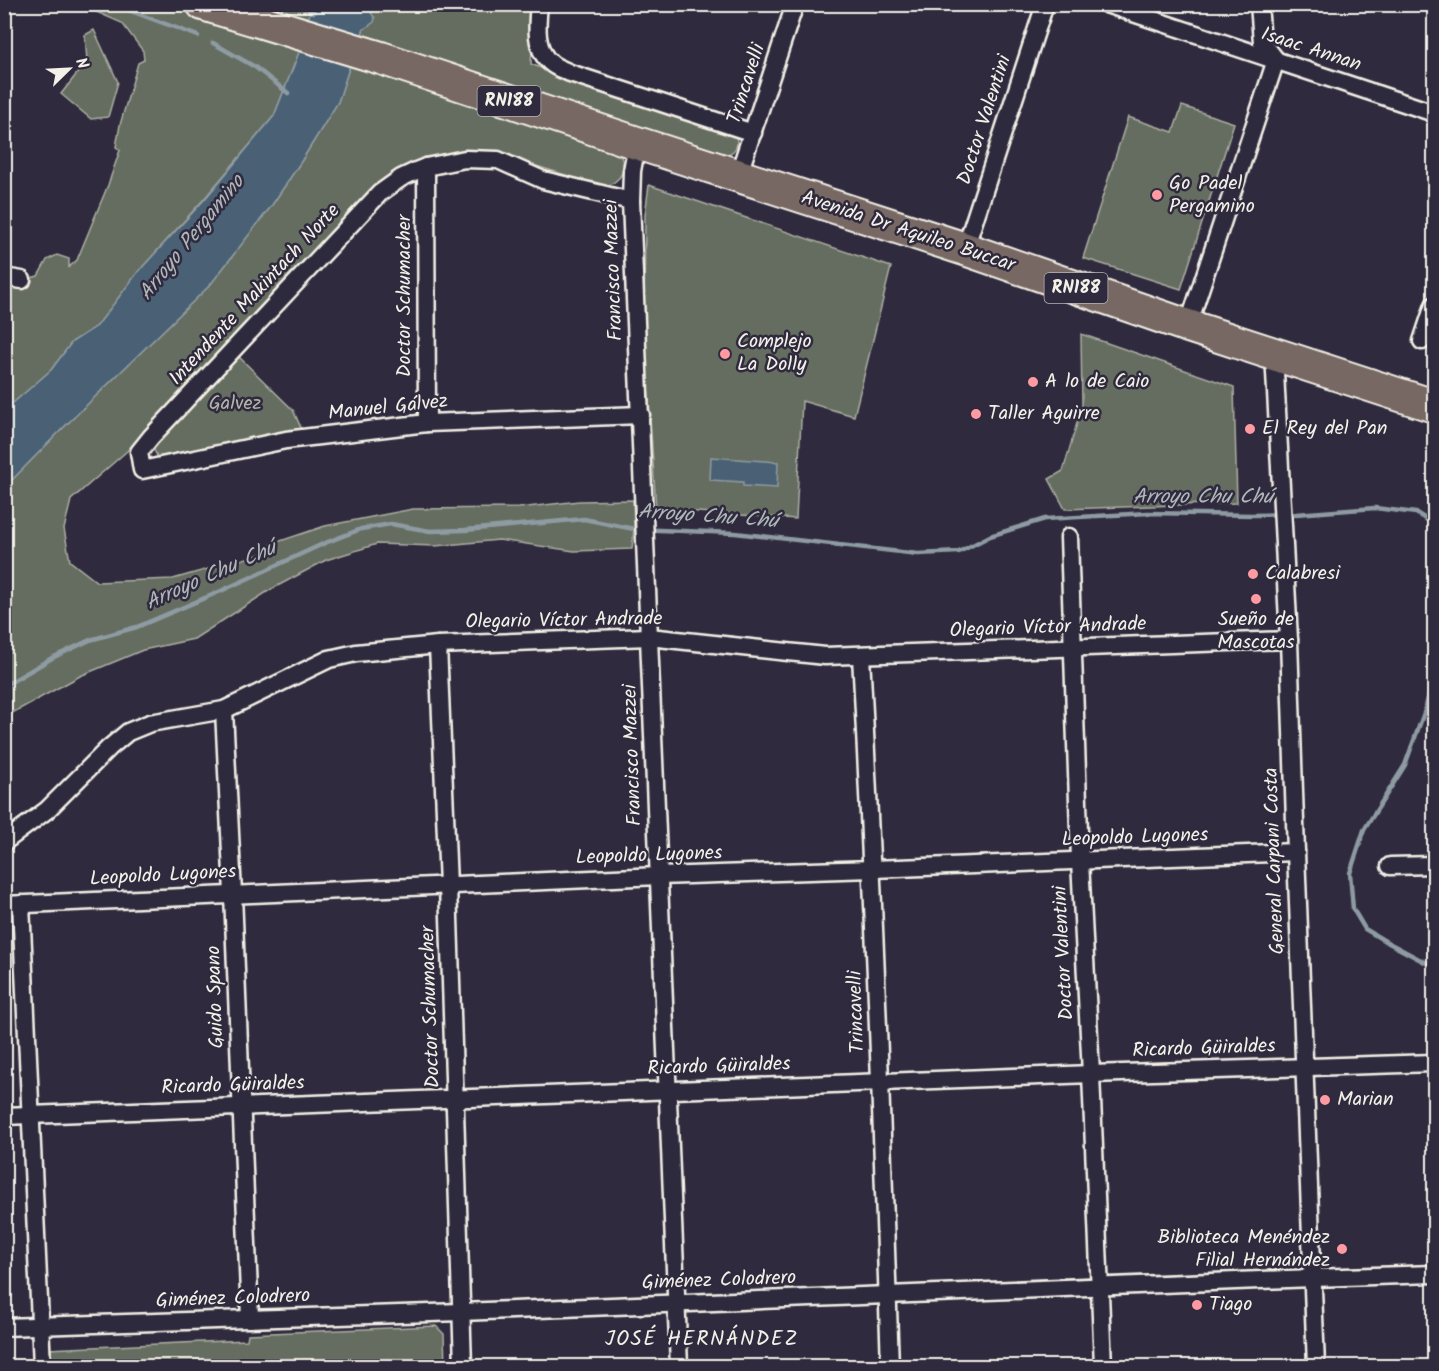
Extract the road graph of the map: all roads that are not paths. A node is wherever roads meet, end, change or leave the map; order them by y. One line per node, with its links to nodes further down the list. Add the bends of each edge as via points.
1 (203, 4): 10 (highway, Avenida Dr Aquileo Buccar / RN188)
2 (538, 4): 9 (street, via 540,48 552,64)
3 (795, 4): 9 (street, Trincavelli)
4 (1045, 4): 14 (street, Doctor Valentini)
5 (1106, 4): 7 (street, Isaac Annan)
6 (1259, 4): 7 (street, via 1262,42)
7 (1275, 60): 8 (street, Isaac Annan); 18 (street)
8 (1434, 113)
9 (753, 133): 12 (street, Trincavelli)
10 (637, 143): 12 (highway, Avenida Dr Aquileo Buccar / RN188); 13 (street, Francisco Mazzei)
11 (426, 168): 13 (street, Intendente Makintach Norte, via 465,159 498,160 543,180); 23 (street, Doctor Schumacher); 24 (street, Intendente Makintach Norte, via 401,178 380,194 159,428 139,452)
12 (738, 176): 14 (highway, Avenida Dr Aquileo Buccar / RN188)
13 (631, 201): 22 (street, Francisco Mazzei)
14 (965, 249): 18 (highway, Avenida Dr Aquileo Buccar / RN188)
15 (4, 277): 16 (street)
16 (22, 280)
17 (1434, 305): 19 (street)
18 (1188, 326): 20 (highway, Avenida Dr Aquileo Buccar / RN188)
19 (1422, 341)
20 (1274, 353): 21 (highway, Avenida Dr Aquileo Buccar / RN188); 27 (street, General Carpani Costa)
21 (1434, 406)
22 (641, 415): 23 (street, Manuel Gálvez); 26 (street, Francisco Mazzei)
23 (427, 423): 24 (street, Manuel Gálvez, via 286,440)
24 (142, 470)
25 (1069, 537): 29 (street, Doctor Valentini)
26 (649, 637): 28 (street, Olegario Víctor Andrade); 30 (street, Olegario Víctor Andrade, via 825,656); 38 (street, Francisco Mazzei)
27 (1289, 640): 29 (street, Olegario Víctor Andrade); 33 (street, General Carpani Costa)
28 (438, 645): 31 (street, Olegario Víctor Andrade, via 329,659); 39 (street, Doctor Schumacher)
29 (1072, 648): 30 (street, Olegario Víctor Andrade); 34 (street, Doctor Valentini)
30 (861, 656): 37 (street, Trincavelli)
31 (224, 710): 32 (street, Olegario Víctor Andrade, via 150,723 128,732 47,810); 40 (street, Guido Spano)
32 (4, 842)
33 (1296, 852): 34 (street, Leopoldo Lugones); 43 (street, General Carpani Costa)
34 (1080, 861): 37 (street, Leopoldo Lugones); 44 (street, Doctor Valentini)
35 (1434, 865): 36 (street)
36 (1390, 866)
37 (873, 869): 38 (street, Leopoldo Lugones); 45 (street, Trincavelli)
38 (659, 876): 39 (street, Leopoldo Lugones); 46 (street, Francisco Mazzei)
39 (448, 885): 40 (street, Leopoldo Lugones); 47 (street, Doctor Schumacher)
40 (233, 894): 41 (street, Leopoldo Lugones); 48 (street, Guido Spano)
41 (13, 904): 49 (street)
42 (1434, 1063): 43 (street, Ricardo Güiraldes)
43 (1305, 1066): 44 (street, Ricardo Güiraldes); 52 (street, General Carpani Costa)
44 (1091, 1074): 45 (street, Ricardo Güiraldes); 53 (street, Doctor Valentini)
45 (881, 1082): 46 (street, Ricardo Güiraldes); 54 (street, Trincavelli)
46 (668, 1090): 47 (street, Ricardo Güiraldes); 55 (street, Francisco Mazzei)
47 (455, 1098): 48 (street, Ricardo Güiraldes); 56 (street, Doctor Schumacher)
48 (241, 1106): 49 (street, Ricardo Güiraldes); 57 (street, Guido Spano)
49 (32, 1114): 50 (street, Ricardo Güiraldes); 58 (street)
50 (4, 1116)
51 (1434, 1274): 52 (street, Giménez Colodrero)
52 (1314, 1278): 53 (street, Giménez Colodrero); 65 (street, General Carpani Costa)
53 (1100, 1286): 54 (street, Giménez Colodrero); 64 (street, Doctor Valentini)
54 (888, 1296): 55 (street, Giménez Colodrero); 63 (street, Trincavelli)
55 (676, 1304): 56 (street, Giménez Colodrero); 62 (street, Francisco Mazzei)
56 (461, 1312): 57 (street, Giménez Colodrero); 61 (street, Doctor Schumacher)
57 (250, 1319): 58 (street, Giménez Colodrero)
58 (41, 1326): 59 (street, Giménez Colodrero); 60 (street)
59 (4, 1327)
60 (42, 1366)
61 (463, 1366)
62 (678, 1366)
63 (890, 1366)
64 (1102, 1366)
65 (1316, 1366)

